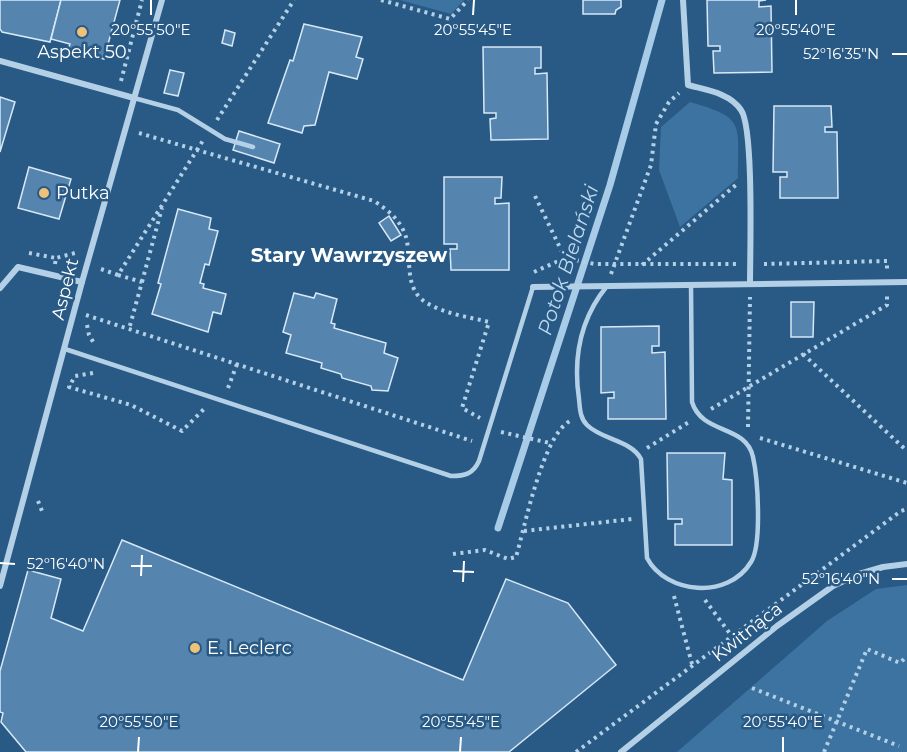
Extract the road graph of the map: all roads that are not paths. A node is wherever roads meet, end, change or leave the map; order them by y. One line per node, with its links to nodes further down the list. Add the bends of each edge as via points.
1 (162, 0): 4 (street, Aspekt)
2 (683, 0): 8 (street, via 688,86 720,93 741,110 748,134)
3 (0, 61): 4 (street)
4 (134, 98): 5 (lane, via 178,110 225,139); 6 (street, Aspekt)
5 (253, 147)
6 (81, 282): 12 (street, via 18,267); 13 (street, Aspekt)
7 (907, 282): 8 (street)
8 (750, 284): 9 (street)
9 (691, 285): 10 (street); 10 (lane, via 691,395 699,416 708,424 741,436 748,443 755,473 755,554 751,564 719,586 700,589 670,581 653,569 647,558 639,454 588,427 581,414 575,373 578,347 594,302)
10 (607, 286): 11 (street)
11 (532, 287): 13 (lane, via 479,462 462,476 451,476)
12 (0, 288)
13 (65, 349): 15 (street, Aspekt)
14 (907, 564): 16 (street, Kwitnąca, via 859,574 833,586 777,626)
15 (0, 586)
16 (621, 752)

